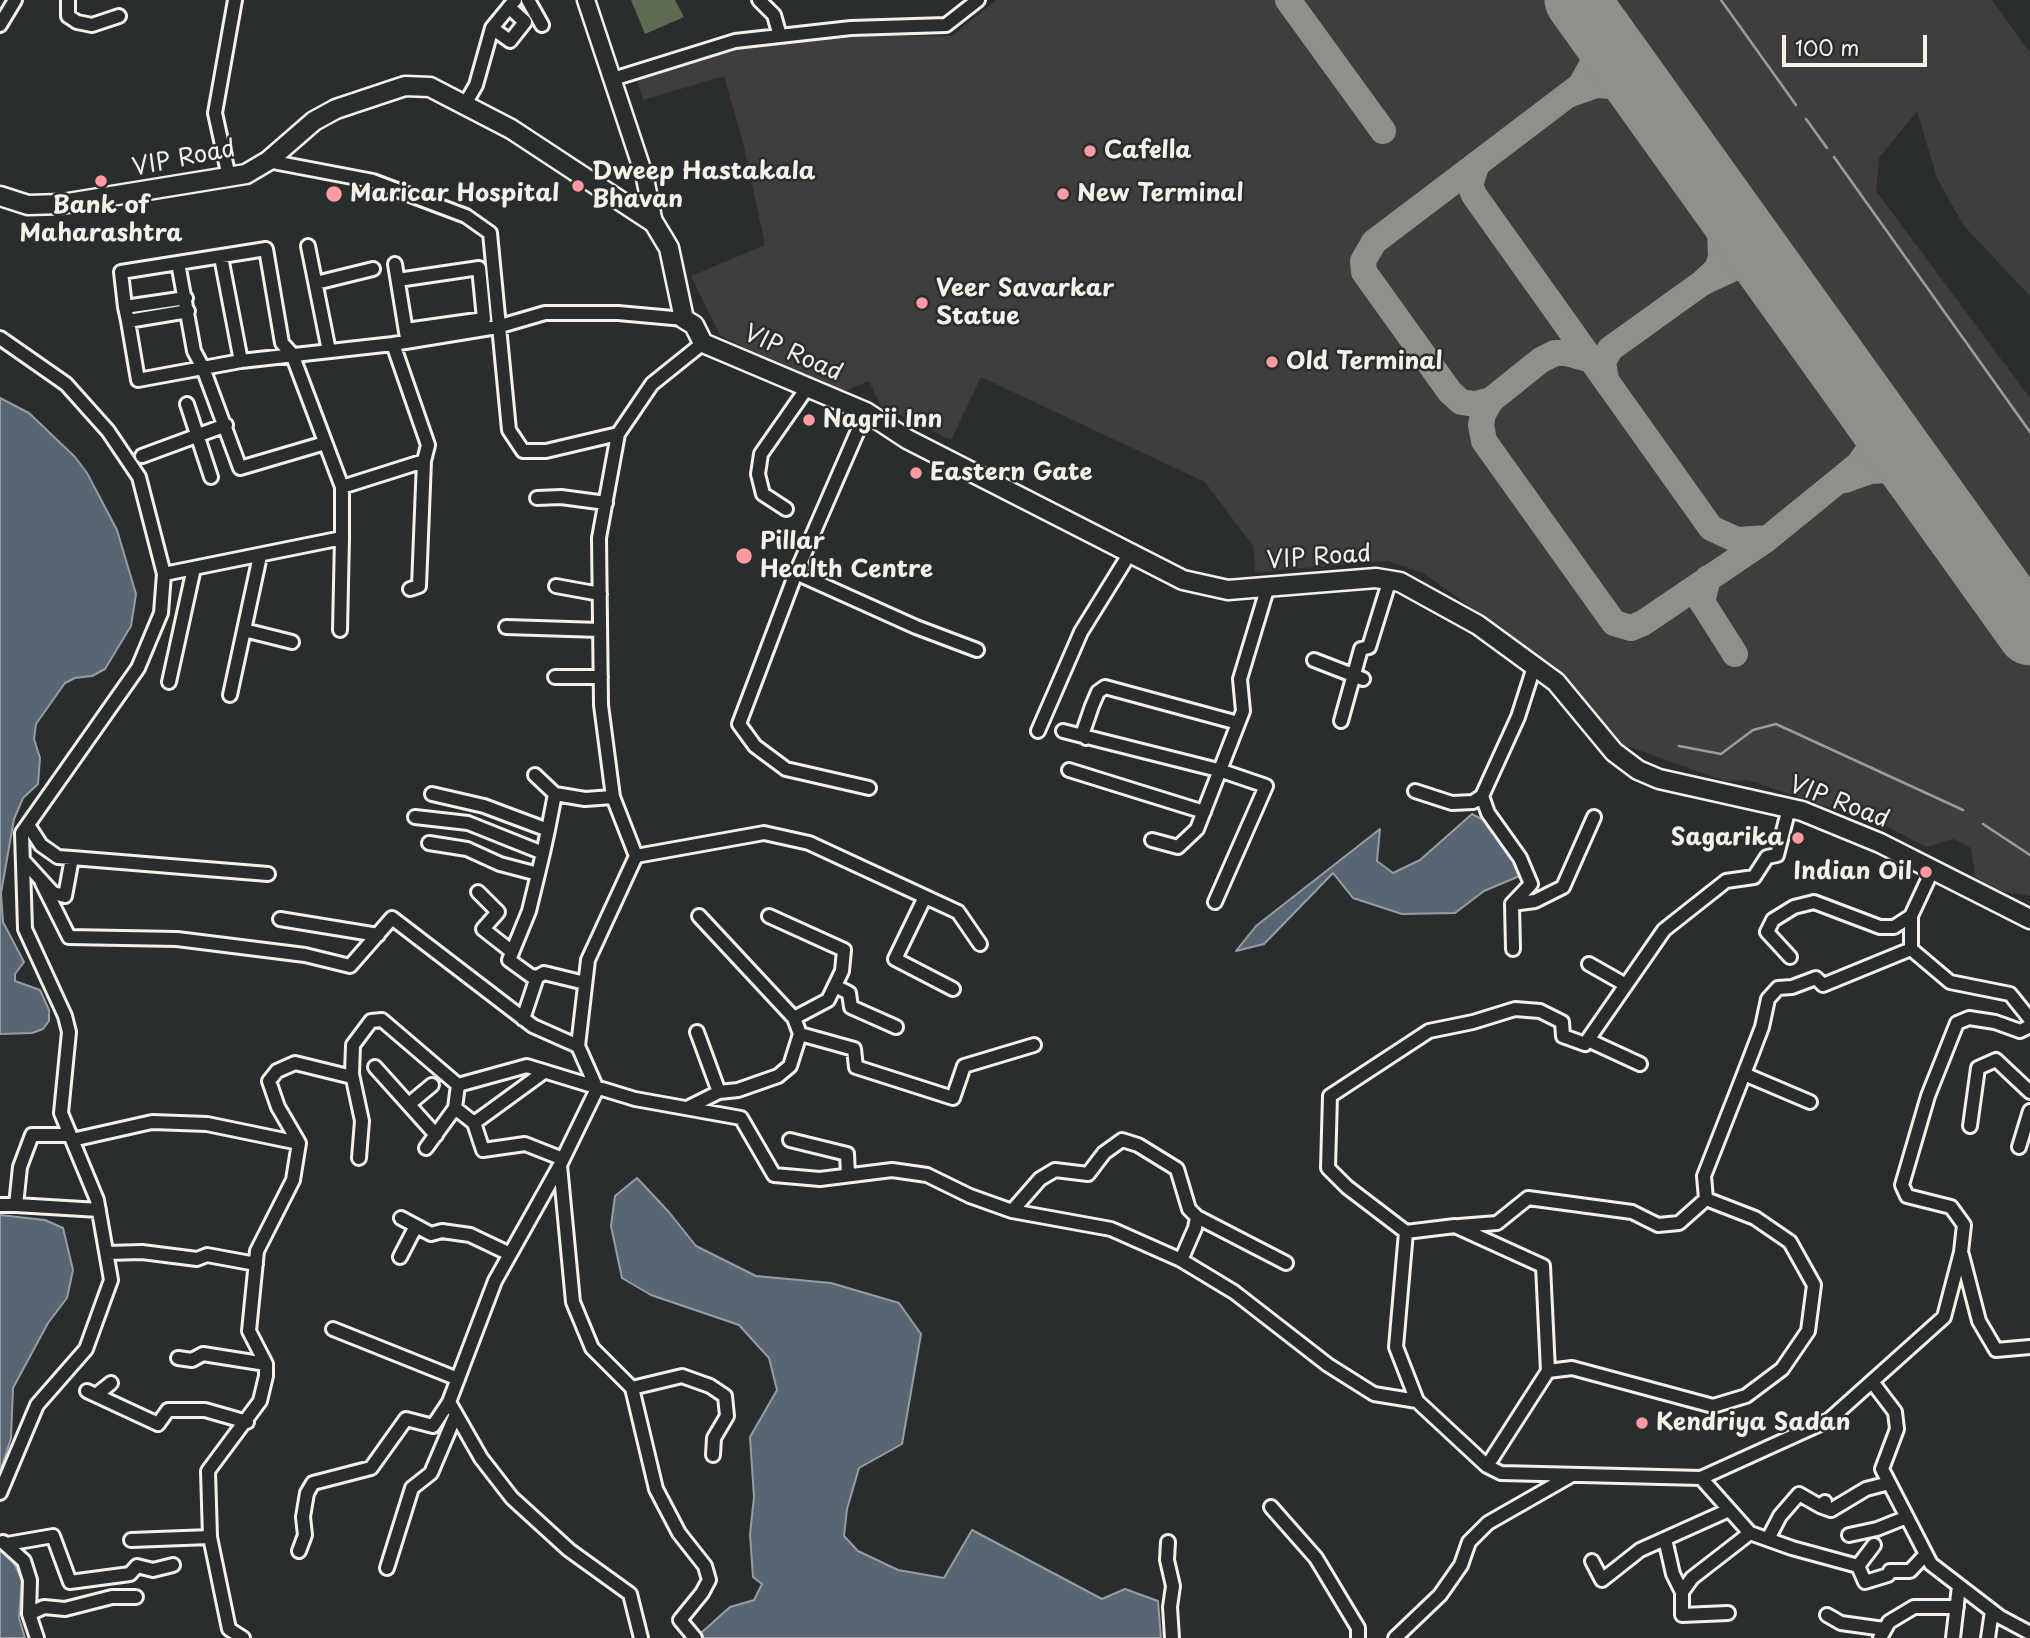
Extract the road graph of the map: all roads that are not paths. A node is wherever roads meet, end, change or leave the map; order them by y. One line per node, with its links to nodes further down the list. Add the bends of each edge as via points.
1 (15, 0): 10 (street)
2 (68, 0): 9 (street, via 68,16 77,23 92,25)
3 (235, 0): 17 (street, via 215,113)
4 (528, 0): 11 (street)
5 (586, 0): 14 (main road, VIP Road)
6 (759, 0): 13 (street, via 774,15)
7 (978, 0): 13 (street, via 946,25)
8 (512, 3): 12 (street); 12 (street, via 525,22 509,41)
9 (120, 16)
10 (0, 25)
11 (542, 25)
12 (492, 29): 15 (street)
13 (780, 36): 14 (street, via 735,41)
14 (613, 79): 19 (main road, VIP Road, via 645,178)
15 (466, 104): 16 (highway, VIP Road, via 430,88 405,86 372,95 314,121); 19 (highway, VIP Road)
16 (268, 161): 17 (highway, VIP Road, via 246,174); 31 (street, via 373,181 420,196 490,233)
17 (229, 177): 18 (highway, VIP Road, via 62,204 28,205)
18 (0, 197)
19 (654, 223): 29 (highway, VIP Road, via 669,248)
20 (308, 246): 26 (street)
21 (221, 257): 22 (street); 37 (street, via 266,248 282,343); 38 (street)
22 (178, 263): 27 (street); 28 (street, via 121,272)
23 (395, 264): 25 (street)
24 (373, 269): 26 (street)
25 (398, 280): 32 (street); 32 (street, via 479,268 484,318)
26 (316, 283): 36 (street)
27 (187, 304): 28 (street); 30 (street); 39 (street, via 194,351)
28 (125, 307): 30 (street)
29 (684, 319): 31 (street, via 545,313); 34 (highway, VIP Road, via 694,325)
30 (128, 321): 39 (street, via 138,380)
31 (497, 327): 32 (street); 44 (street, via 509,430 523,451 546,451)
32 (407, 336): 35 (street)
33 (0, 338): 59 (street, via 66,384 108,431 139,477)
34 (703, 343): 40 (highway, VIP Road); 44 (street, via 652,384)
35 (393, 344): 36 (street); 48 (street, via 428,445)
36 (329, 351): 37 (street)
37 (292, 354): 38 (street); 46 (street)
38 (241, 360): 39 (street)
39 (203, 368): 43 (street)
40 (807, 388): 42 (highway, VIP Road); 53 (street, via 761,454 758,474 763,494)
41 (187, 404): 45 (street)
42 (866, 412): 55 (highway, VIP Road, via 907,439); 58 (street)
43 (226, 425): 45 (street); 46 (street, via 240,468)
44 (618, 434): 52 (street)
45 (198, 435): 47 (street); 49 (street)
46 (325, 443): 50 (street)
47 (142, 456)
48 (424, 461): 50 (street); 63 (street, via 419,586)
49 (211, 477)
50 (342, 487): 54 (street)
51 (537, 498): 52 (street)
52 (606, 503): 64 (street, via 599,538)
53 (786, 509)
54 (342, 538): 56 (street); 68 (street)
55 (1130, 553): 62 (highway, VIP Road, via 1184,580 1228,590); 80 (street, via 1081,632)
56 (260, 556): 57 (street); 66 (street)
57 (194, 568): 59 (street); 76 (street)
58 (796, 573): 70 (street); 86 (street, via 739,724 755,746 786,769)
59 (163, 574): 96 (street, via 161,612 138,668)
60 (1390, 579): 62 (highway, VIP Road); 72 (highway, VIP Road, via 1424,592 1478,625); 75 (street, via 1369,647 1361,649)
61 (556, 586): 64 (street)
62 (1268, 586): 79 (street, via 1240,679 1244,711)
63 (411, 589)
64 (600, 594): 67 (street)
65 (506, 627): 67 (street)
66 (244, 630): 69 (street); 77 (street)
67 (600, 630): 74 (street)
68 (340, 631)
69 (292, 642)
70 (977, 650)
71 (1314, 660): 75 (street)
72 (1534, 667): 90 (street, via 1518,717); 92 (highway, VIP Road, via 1556,682 1615,752 1638,770)
73 (555, 677): 74 (street)
74 (601, 677): 91 (street)
75 (1359, 677): 78 (street)
76 (169, 682)
77 (230, 695)
78 (1341, 721)
79 (1238, 723): 82 (street, via 1105,687 1092,706 1083,732); 84 (street)
80 (1038, 731)
81 (1063, 731): 82 (street)
82 (1086, 738): 84 (street)
83 (1069, 770): 93 (street)
84 (1222, 771): 93 (street); 110 (street, via 1266,786)
85 (534, 775): 89 (street)
86 (869, 788)
87 (1415, 790): 90 (street, via 1452,803 1473,802)
88 (432, 794): 97 (street, via 484,806)
89 (555, 794): 91 (street); 97 (street)
90 (1482, 796): 111 (street, via 1531,884)
91 (613, 797): 101 (street)
92 (1789, 808): 104 (highway, VIP Road, via 1880,843); 126 (street, via 1777,855 1767,857 1754,877 1726,881 1664,929)
93 (1205, 813): 98 (street, via 1198,829 1178,847)
94 (415, 817): 100 (street, via 468,823)
95 (1594, 817): 111 (street, via 1563,887 1535,901)
96 (27, 825): 102 (street, via 41,845 58,857); 103 (street, via 22,833)
97 (548, 830): 100 (street)
98 (1153, 840)
99 (429, 844): 106 (street, via 467,849)
100 (543, 853): 106 (street)
101 (636, 856): 109 (street, via 764,833 808,844); 125 (street, via 588,960)
102 (72, 858): 105 (street); 107 (street, via 65,896)
103 (22, 860): 107 (street); 157 (street, via 25,929 69,1032 61,1113)
104 (1932, 871): 114 (street); 116 (highway, VIP Road)
105 (268, 874)
106 (538, 874): 121 (street, via 529,911)
107 (41, 883): 117 (street, via 69,937 177,939 305,955 350,967)
108 (478, 892): 121 (street, via 498,912 483,929)
109 (925, 897): 118 (street, via 958,912); 128 (street, via 895,959)
110 (1215, 902)
111 (1512, 904): 119 (street)
112 (699, 916): 129 (street)
113 (769, 916): 127 (street, via 844,950)
114 (1911, 916): 120 (street); 122 (street, via 1895,927 1880,927 1814,902 1794,907 1773,920 1767,932)
115 (280, 919): 117 (street)
116 (2030, 919)
117 (377, 936): 130 (street, via 392,918)
118 (981, 944)
119 (1513, 949)
120 (1911, 949): 131 (street, via 1950,982 2010,993); 142 (street, via 1823,985 1816,978 1778,988 1768,999)
121 (511, 951): 124 (street, via 509,960)
122 (1790, 957)
123 (1589, 964): 126 (street)
124 (537, 977): 125 (street, via 544,973); 130 (street)
125 (585, 983): 138 (street)
126 (1626, 985): 136 (street)
127 (835, 986): 129 (street, via 828,1000); 133 (street, via 849,993 850,1007)
128 (953, 989)
129 (794, 1018): 135 (street)
130 (523, 1019): 138 (street)
131 (2030, 1019)
132 (2030, 1026): 175 (street, via 2020,1031 1969,1018 1958,1023 1928,1096 1902,1185 1907,1196 1951,1207 1964,1225)
133 (896, 1027)
134 (697, 1031): 147 (street)
135 (800, 1034): 137 (street, via 854,1049 856,1067 953,1098 964,1066); 147 (street, via 790,1066 778,1076)
136 (1588, 1040): 139 (street); 174 (street, via 1585,1044 1563,1036 1562,1022 1540,1011 1515,1009 1429,1031 1330,1096 1328,1168)
137 (1034, 1045)
138 (578, 1046): 146 (street)
139 (1640, 1063)
140 (374, 1067): 150 (street)
141 (544, 1072): 145 (street, via 527,1066); 146 (street); 154 (street)
142 (1744, 1073): 149 (street); 165 (street, via 1704,1176)
143 (352, 1074): 145 (street, via 353,1045 371,1021 382,1020); 159 (street, via 295,1063 277,1071 269,1081); 162 (street, via 362,1121)
144 (432, 1085): 150 (street)
145 (458, 1085): 151 (street)
146 (597, 1089): 152 (street); 163 (street)
147 (719, 1092): 152 (street)
148 (2030, 1092): 155 (street, via 1996,1060 1979,1068)
149 (1810, 1102)
150 (409, 1104): 156 (street)
151 (455, 1108): 154 (street); 156 (street)
152 (687, 1108): 164 (street, via 741,1118 774,1175 820,1179)
153 (2030, 1111): 160 (street)
154 (474, 1123): 163 (street, via 483,1150 525,1144)
155 (1969, 1126)
156 (436, 1135): 161 (street)
157 (71, 1138): 159 (street, via 152,1122 207,1124); 167 (street, via 32,1135 19,1167); 168 (street)
158 (790, 1140): 164 (street, via 847,1154)
159 (299, 1143): 181 (street, via 293,1180 257,1251)
160 (2019, 1147)
161 (426, 1148)
162 (359, 1158)
163 (562, 1162): 177 (street); 190 (street, via 573,1302 592,1348)
164 (848, 1175): 169 (street, via 892,1170 927,1175)
165 (1706, 1199): 173 (street, via 1679,1223 1658,1225 1632,1212 1528,1199 1497,1223); 186 (street, via 1755,1218 1790,1242 1814,1285 1808,1331 1782,1369 1746,1396 1713,1406 1572,1368)
166 (0, 1205): 167 (street)
167 (16, 1205): 168 (street)
168 (99, 1210): 176 (street)
169 (1012, 1211): 170 (street, via 1040,1179 1055,1170 1088,1174 1104,1153 1122,1140 1177,1169 1189,1209); 179 (street, via 1111,1229)
170 (1197, 1216): 179 (street); 180 (street)
171 (401, 1218): 172 (street)
172 (416, 1226): 177 (street, via 431,1234 470,1235); 178 (street)
173 (1455, 1226): 174 (street); 186 (street, via 1543,1266)
174 (1406, 1233): 191 (street, via 1396,1347)
175 (1961, 1252): 183 (street, via 1979,1321 1996,1350); 189 (street, via 1944,1317)
176 (107, 1253): 181 (street, via 142,1251 197,1259 207,1255); 200 (street, via 111,1280 86,1349 37,1405)
177 (510, 1254): 187 (street)
178 (400, 1257)
179 (1181, 1260): 191 (street, via 1234,1292 1328,1365 1374,1394)
180 (1286, 1263)
181 (256, 1264): 185 (street, via 248,1331)
182 (333, 1329): 187 (street)
183 (2030, 1347)
184 (178, 1358): 185 (street, via 192,1360 202,1354)
185 (266, 1364): 194 (street, via 260,1401)
186 (1548, 1371): 196 (street)
187 (458, 1379): 192 (street)
188 (111, 1383): 194 (street, via 92,1393 158,1424 168,1410 205,1410)
189 (1873, 1383): 198 (street, via 1829,1420); 199 (street, via 1895,1412 1897,1429 1882,1469)
190 (632, 1388): 195 (street, via 682,1377 725,1396 727,1416 714,1438); 232 (street, via 656,1489 679,1533 705,1566 709,1580 680,1620)
191 (1417, 1401): 196 (street)
192 (449, 1402): 193 (street); 213 (street, via 433,1426 407,1419 371,1468 313,1483 307,1493 305,1535)
193 (456, 1414): 218 (street, via 431,1473 412,1488); 231 (street, via 481,1458 512,1498 569,1550 630,1594)
194 (247, 1422): 206 (street, via 208,1471)
195 (712, 1455)
196 (1487, 1466): 197 (street, via 1501,1473)
197 (1573, 1474): 198 (street); 235 (street, via 1488,1523 1469,1542 1461,1565 1440,1595)
198 (1700, 1478): 202 (street)
199 (1889, 1483): 203 (street); 208 (street, via 1866,1489 1831,1510 1799,1494)
200 (0, 1493)
201 (1271, 1507): 234 (street, via 1316,1558 1358,1628)
202 (1728, 1510): 204 (street); 207 (street)
203 (1907, 1517): 205 (street); 214 (street)
204 (1750, 1533): 208 (street); 220 (street, via 1709,1563)
205 (1849, 1535)
206 (210, 1538): 209 (street); 230 (street, via 229,1629)
207 (1665, 1539): 215 (street, via 1640,1550 1602,1580); 220 (street)
208 (1768, 1539): 217 (street)
209 (131, 1540)
210 (3, 1542): 216 (street, via 53,1536 70,1582 130,1574 137,1566 153,1570); 225 (street, via 24,1561 30,1580)
211 (1168, 1542): 233 (street, via 1174,1586)
212 (1874, 1545): 217 (street)
213 (299, 1551)
214 (1926, 1554): 217 (street, via 1910,1571 1890,1571 1866,1582); 219 (street, via 1931,1564)
215 (1592, 1561)
216 (173, 1565)
217 (1858, 1566)
218 (387, 1569)
219 (1959, 1586): 222 (street); 223 (street)
220 (1682, 1592): 224 (street, via 1682,1615)
221 (136, 1597): 225 (street, via 111,1597 65,1609 44,1607)
222 (1957, 1607): 227 (street, via 1914,1607 1889,1622); 236 (street)
223 (1992, 1611): 228 (street); 237 (street)
224 (1728, 1613)
225 (29, 1614): 229 (street)
226 (1827, 1615): 227 (street)
227 (1882, 1633)
228 (2023, 1633)
229 (37, 1638)
230 (243, 1638)
231 (640, 1638)
232 (695, 1638)
233 (1172, 1638)
234 (1358, 1638)
235 (1395, 1638)
236 (1953, 1638)
237 (1988, 1638)

